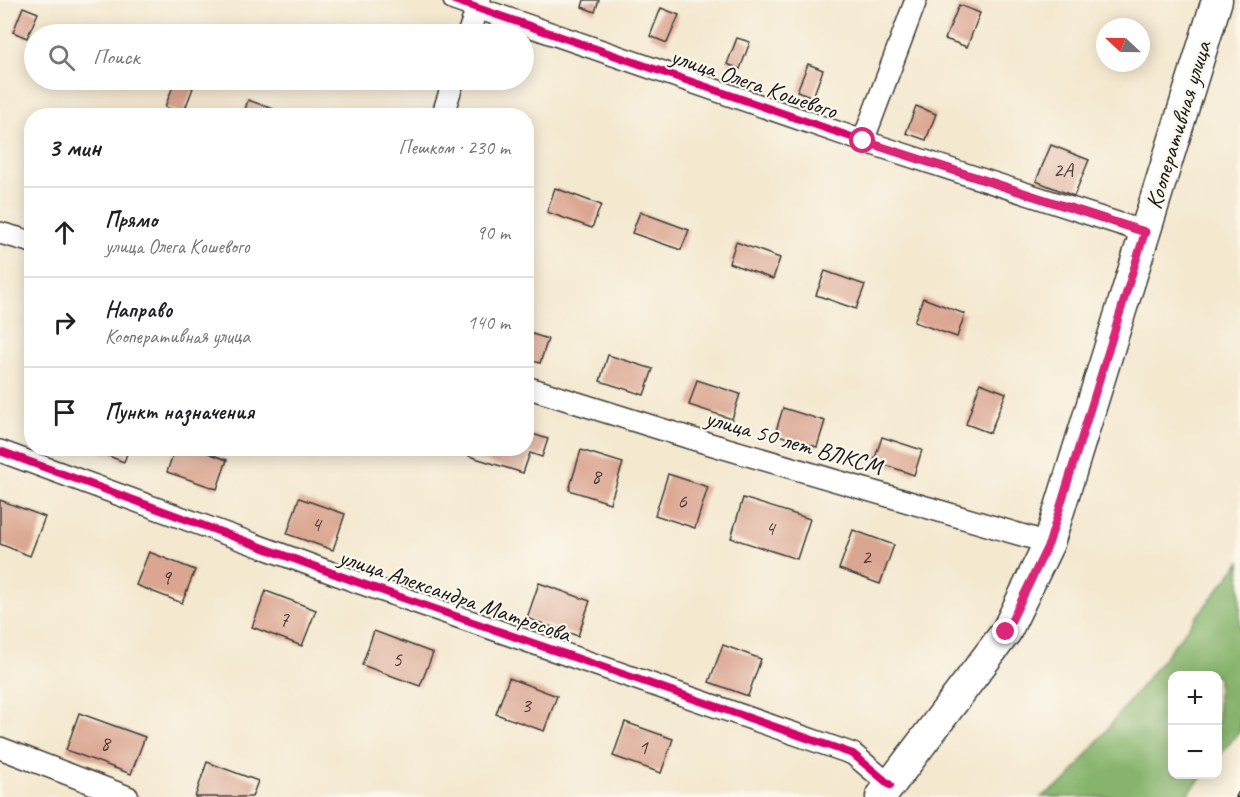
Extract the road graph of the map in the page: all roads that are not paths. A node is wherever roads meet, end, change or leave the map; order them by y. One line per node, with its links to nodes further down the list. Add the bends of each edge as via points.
1 (454, 0): 4 (street, улица Олега Кошевого)
2 (916, 0): 8 (street)
3 (1217, 0): 9 (main road, Кооперативная улица)
4 (478, 3): 5 (street); 8 (street, улица Олега Кошевого)
5 (471, 24)
6 (451, 90): 7 (street)
7 (445, 108)
8 (863, 141): 9 (street, улица Олега Кошевого)
9 (1145, 232): 14 (main road, Кооперативная улица)
10 (0, 233): 11 (street)
11 (24, 240)
12 (534, 389): 14 (street, улица 50 лет ВЛКСМ)
13 (0, 451): 16 (street, улица Александра Матросова, via 357,582 853,754)
14 (1049, 543): 16 (main road, Кооперативная улица, via 1006,632)
15 (0, 748): 17 (street)
16 (886, 791)
17 (119, 796)

